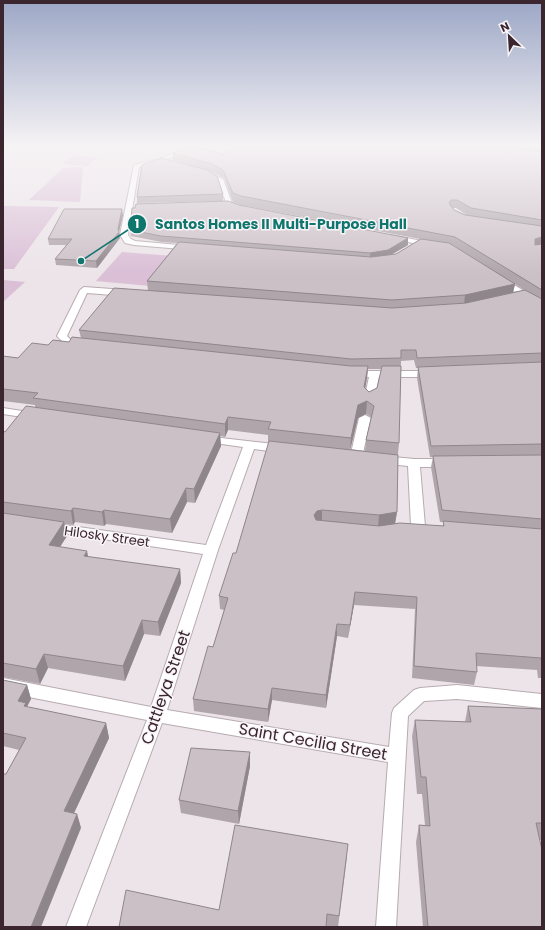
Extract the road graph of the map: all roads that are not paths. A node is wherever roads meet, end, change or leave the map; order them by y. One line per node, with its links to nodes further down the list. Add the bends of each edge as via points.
1 (135, 188): 7 (street, via 134,207 124,235 128,241)
2 (223, 188): 3 (street, via 226,204)
3 (255, 211)
4 (383, 235): 5 (street)
5 (420, 242): 6 (street); 8 (street)
6 (440, 246)
7 (196, 249)
8 (408, 251)
9 (492, 274): 11 (street)
10 (139, 294): 14 (street, via 84,290 62,336 69,343)
11 (524, 295): 12 (street); 13 (street)
12 (511, 298)
13 (542, 306)
14 (91, 347)
15 (342, 374): 16 (street)
16 (375, 374): 17 (street); 18 (street)
17 (441, 374)
18 (369, 400)
19 (3, 411): 20 (street)
20 (46, 418)
21 (364, 418): 26 (street)
22 (195, 438): 23 (street)
23 (250, 445): 24 (street); 31 (street, Cattleya Street)
24 (295, 450)
25 (333, 455): 26 (street)
26 (356, 457): 27 (street)
27 (414, 463): 28 (street); 30 (street, via 411,527)
28 (459, 463)
29 (34, 525): 31 (street, Hilosky Street)
30 (432, 528)
31 (211, 550): 34 (street, Cattleya Street)
32 (3, 685): 34 (street, Saint Cecilia Street)
33 (542, 701): 35 (street, Saint Cecilia Street, via 457,692 420,695 400,713)
34 (157, 715): 35 (street, Saint Cecilia Street); 36 (street, Cattleya Street)
35 (397, 756): 37 (street)
36 (76, 927)
37 (386, 927)

